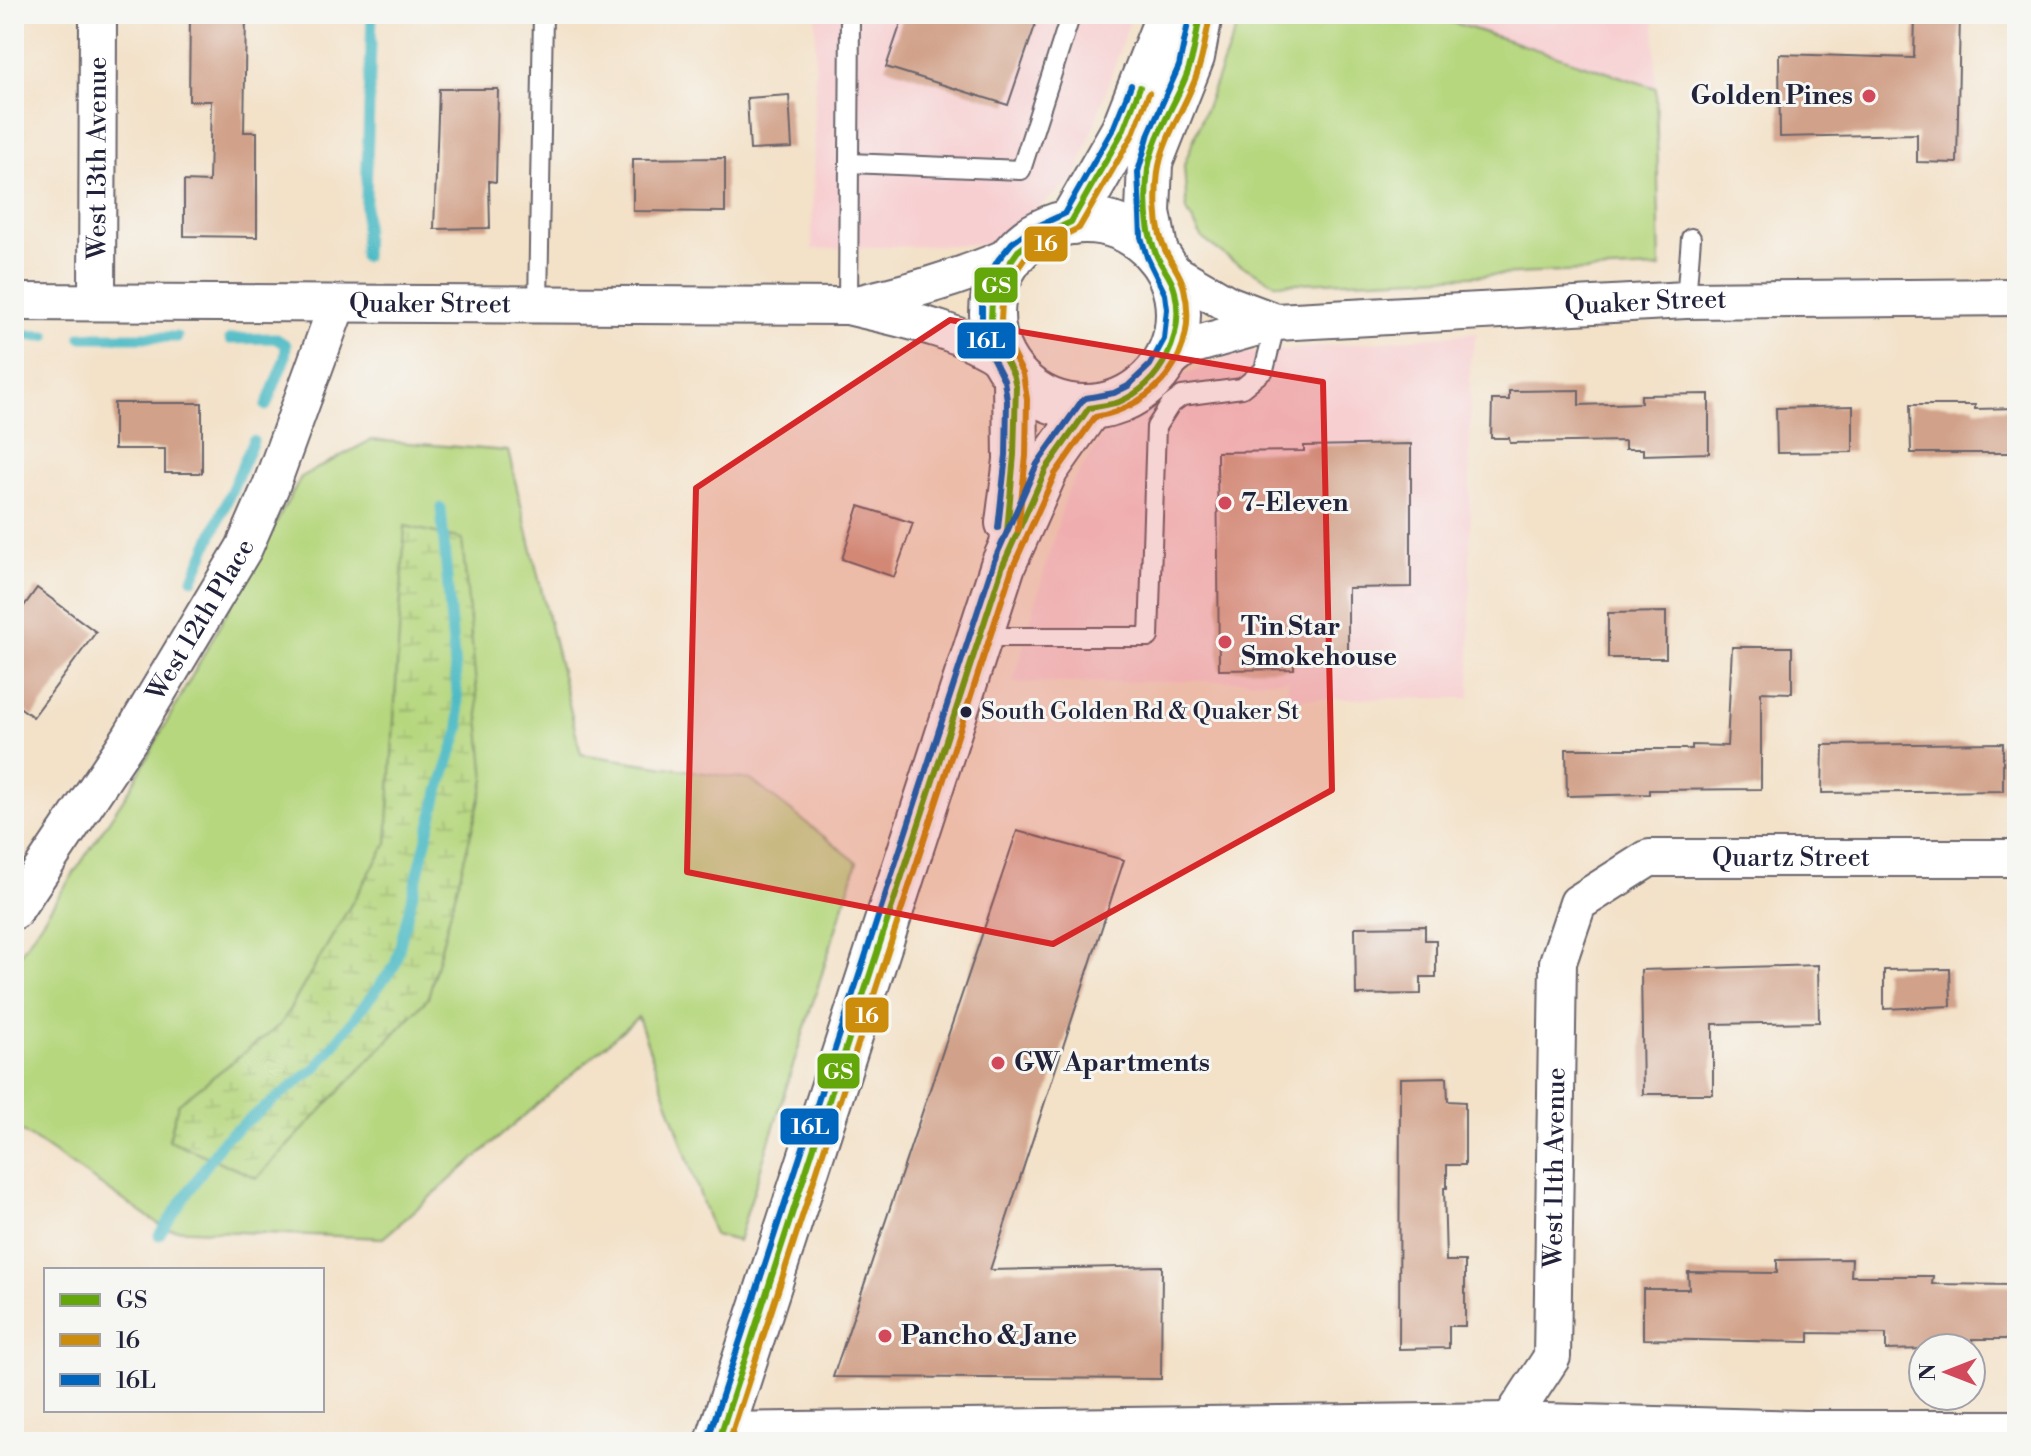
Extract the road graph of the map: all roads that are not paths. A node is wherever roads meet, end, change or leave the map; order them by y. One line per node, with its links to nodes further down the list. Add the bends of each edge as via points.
1 (98, 14): 15 (street, West 13th Avenue)
2 (543, 14): 17 (lane)
3 (850, 14): 7 (lane)
4 (1071, 14): 7 (lane, via 1021,170)
5 (1169, 14): 8 (main road, via 1123,131)
6 (1200, 14): 11 (main road, via 1192,57 1150,163 1148,212)
7 (849, 163): 18 (lane)
8 (1071, 222): 10 (main road, via 1039,234); 11 (main road, via 1118,226)
9 (1691, 238): 13 (lane)
10 (1012, 255): 18 (street, Quaker Street, via 931,286); 21 (main road, via 1000,274 991,317)
11 (1161, 261): 19 (street, Quaker Street, via 1228,304); 20 (main road, via 1175,291 1178,317)
12 (2017, 297): 13 (street, Quaker Street)
13 (1686, 300): 19 (street, Quaker Street)
14 (14, 302): 15 (street, Quaker Street)
15 (97, 302): 16 (street, Quaker Street)
16 (337, 305): 17 (street, Quaker Street); 27 (street, West 12th Place, via 244,548 130,738)
17 (538, 305): 18 (street, Quaker Street)
18 (848, 306): 21 (street, Quaker Street, via 973,341)
19 (1276, 322): 20 (street, Quaker Street, via 1187,347); 24 (lane, via 1264,370 1242,388 1182,396 1156,427 1149,637)
20 (1163, 366): 22 (main road, via 1143,388 1117,402)
21 (1009, 368): 22 (main road, via 1048,401); 23 (main road, via 1016,460)
22 (1089, 408): 23 (main road, via 1046,469)
23 (1003, 565): 24 (main road)
24 (979, 637): 31 (main road)
25 (2017, 858): 26 (street, Quartz Street, via 1649,858)
26 (1578, 903): 28 (street, West 11th Avenue, via 1558,962 1552,1357)
27 (14, 911)
28 (1510, 1421): 30 (street); 31 (street)
29 (2017, 1429): 30 (street)
30 (1804, 1435)
31 (720, 1436)

